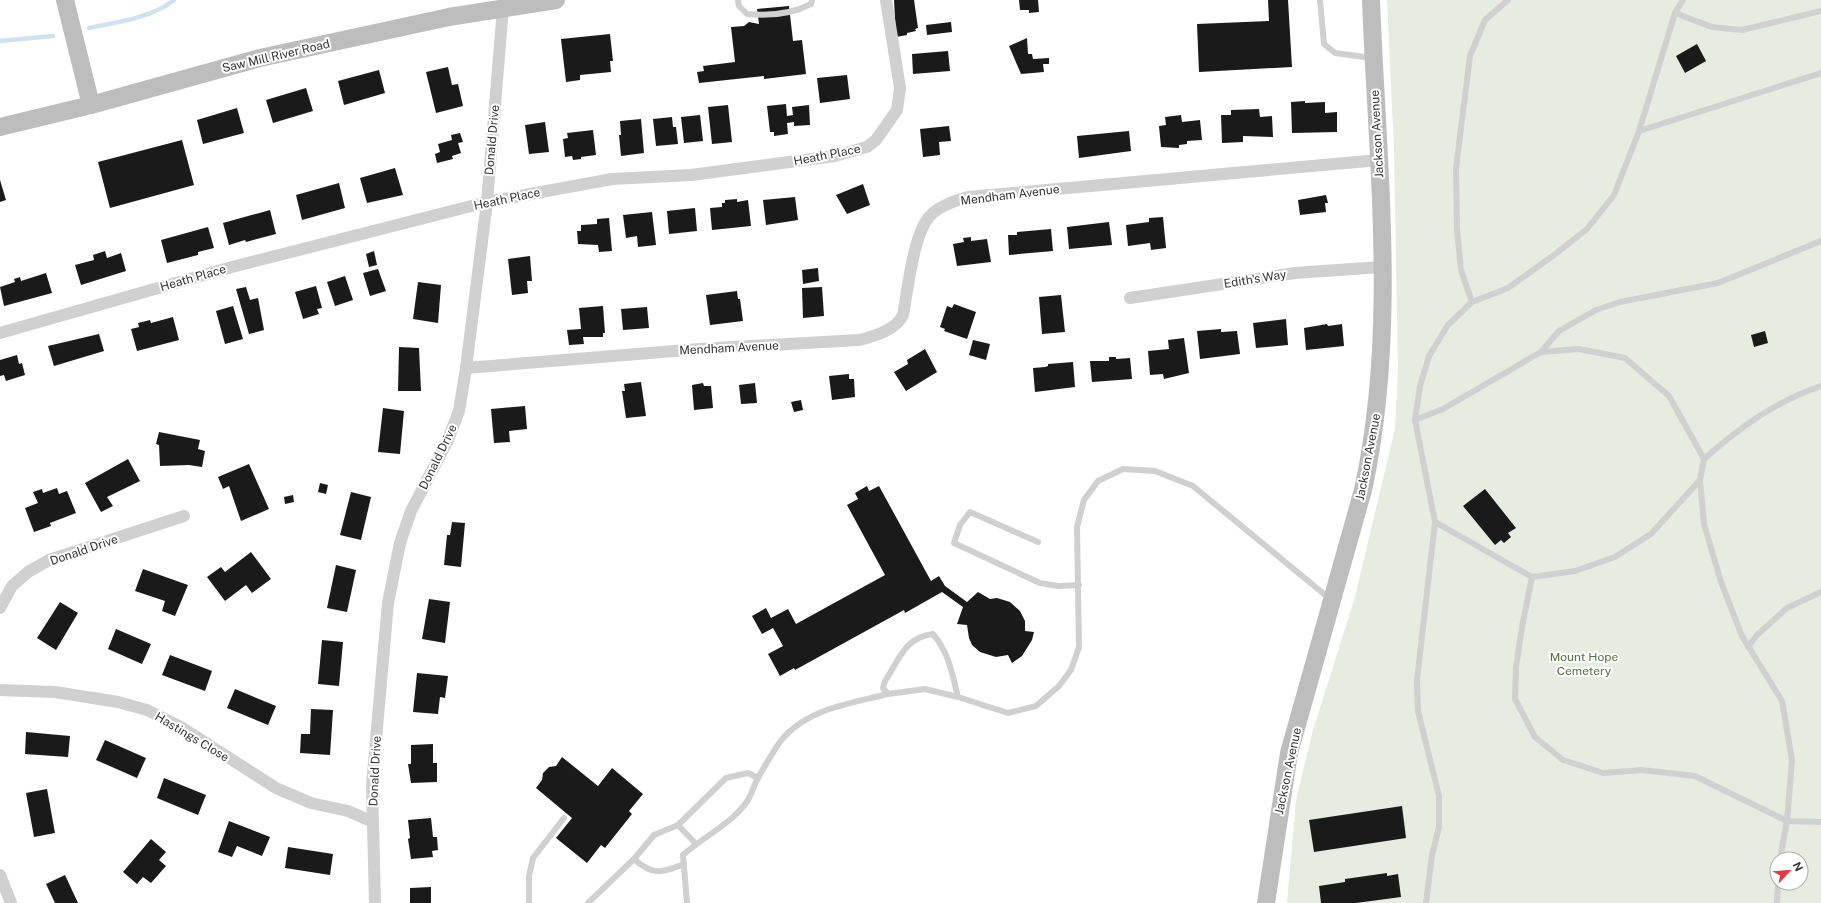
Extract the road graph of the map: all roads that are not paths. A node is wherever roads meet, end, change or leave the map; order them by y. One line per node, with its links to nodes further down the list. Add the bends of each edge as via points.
1 (65, 0): 15 (main road)
2 (556, 0): 10 (main road, Saw Mill River Road)
3 (738, 0): 4 (lane, via 739,6 747,14 758,15 799,10 811,4)
4 (812, 0)
5 (886, 0): 19 (street, Heath Place, via 900,88 897,110 876,140 867,147 835,156 691,175 612,178)
6 (1320, 0): 13 (lane, via 1324,44 1335,53)
7 (1371, 0): 13 (main road, Jackson Avenue)
8 (1508, 0): 23 (lane, via 1485,20 1470,56 1456,168 1456,229 1461,270)
9 (1683, 0): 12 (lane)
10 (503, 8): 15 (main road, Saw Mill River Road, via 449,17 260,58); 19 (street, Donald Drive)
11 (1821, 11): 12 (lane, via 1742,30 1712,27)
12 (1675, 13): 17 (lane)
13 (1373, 58): 18 (main road, Jackson Avenue)
14 (1821, 73): 17 (lane)
15 (91, 105): 16 (main road, Saw Mill River Road)
16 (0, 127)
17 (1639, 131): 23 (lane, via 1614,195 1587,229 1508,288)
18 (1380, 160): 21 (main road, Jackson Avenue); 26 (street, Mendham Avenue, via 968,197 952,202 930,216 919,235 899,324 859,340 699,349)
19 (487, 202): 24 (street, Heath Place, via 232,267); 26 (street, Donald Drive)
20 (1821, 241): 25 (lane, via 1718,283 1620,302 1596,310 1559,331)
21 (1381, 267): 22 (street, Edith's Way, via 1296,273); 37 (main road, Jackson Avenue, via 1381,341 1372,451)
22 (1130, 298)
23 (1472, 302): 28 (lane, via 1448,325 1429,356 1420,386)
24 (0, 333)
25 (1541, 352): 28 (lane, via 1443,409); 29 (lane, via 1579,349 1625,358 1669,396)
26 (466, 368): 46 (street, Donald Drive, via 459,412 447,442 411,511 400,543 388,603 372,785)
27 (1821, 386): 29 (lane, via 1797,394 1736,431)
28 (1415, 420): 32 (lane)
29 (1704, 459): 30 (lane)
30 (1700, 480): 34 (lane, via 1651,534 1615,557 1575,571); 39 (lane, via 1704,524 1721,582)
31 (184, 516): 38 (street, Donald Drive, via 49,560 28,572 12,586)
32 (1435, 522): 34 (lane); 61 (lane, via 1417,680 1418,711 1439,796 1439,826)
33 (1038, 542): 35 (lane, via 970,512 960,525 954,543 1040,583 1058,586)
34 (1532, 577): 45 (lane, via 1520,640 1515,699 1535,737 1563,760 1603,773 1642,770 1695,776)
35 (1079, 585): 37 (lane, via 1078,527 1084,500 1098,481 1123,469 1155,471 1193,486); 42 (lane, via 1079,647 1071,670 1059,686 1036,706 1008,713)
36 (1821, 592): 39 (lane, via 1787,608 1757,635)
37 (1333, 601): 60 (main road, Jackson Avenue, via 1289,753)
38 (0, 608)
39 (1748, 647): 45 (lane, via 1782,701 1792,760)
40 (0, 690): 46 (street, Hastings Close, via 63,693 118,702 147,710 180,727 276,788 311,803 348,811)
41 (888, 694): 42 (lane, via 925,690); 42 (lane, via 883,688 885,681 910,642 921,635 933,634 950,662); 43 (lane, via 817,713 793,728 778,744)
42 (958, 697)
43 (758, 778): 48 (lane, via 748,773 726,778); 49 (lane, via 748,800 726,824)
44 (564, 818): 57 (lane, via 533,858 529,876)
45 (1787, 821): 47 (lane); 50 (lane)
46 (373, 822): 56 (street, Donald Drive)
47 (1821, 822)
48 (678, 825): 49 (lane); 51 (lane, via 654,835)
49 (696, 844): 52 (lane, via 683,855)
50 (1781, 851)
51 (634, 859): 52 (lane, via 644,868 655,872); 58 (lane)
52 (684, 864): 59 (lane)
53 (0, 875): 55 (street)
54 (1778, 891): 62 (lane)
55 (11, 903)
56 (375, 903)
57 (529, 903)
58 (588, 903)
59 (687, 903)
60 (1266, 903)
61 (1426, 903)
62 (1777, 903)

